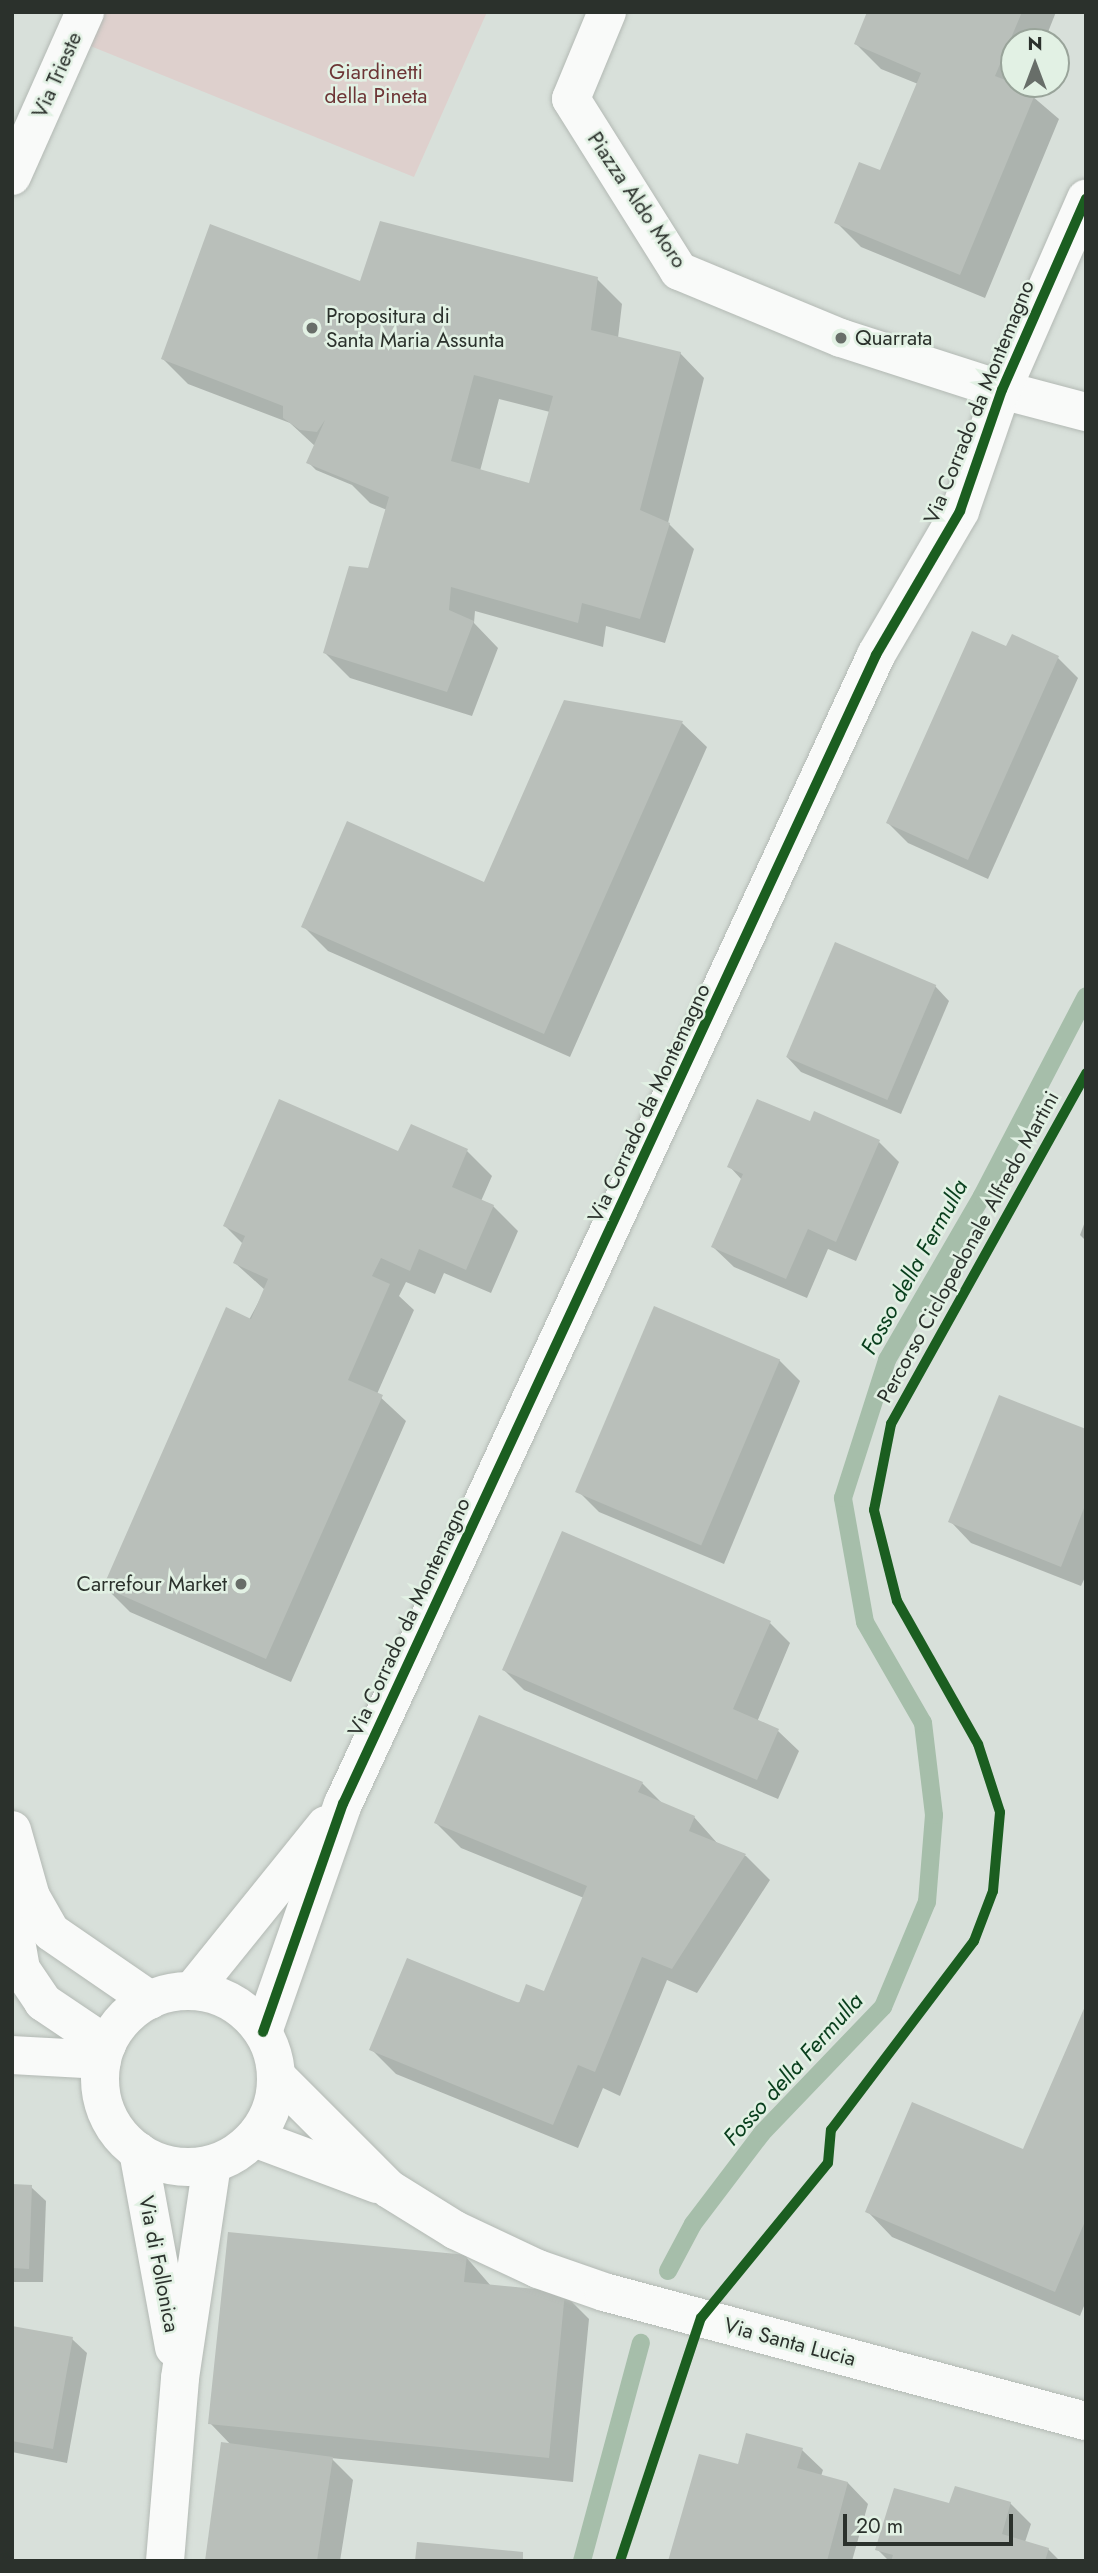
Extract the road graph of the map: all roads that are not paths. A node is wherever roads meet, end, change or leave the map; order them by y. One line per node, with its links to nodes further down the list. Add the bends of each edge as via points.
1 (85, 12): 3 (street, Via Trieste)
2 (607, 12): 5 (street, Piazza Aldo Moro, via 571,99 679,271 841,338)
3 (12, 176)
4 (1086, 199): 5 (street, Via Corrado da Montemagno)
5 (1002, 390): 6 (street); 7 (street, Via Corrado da Montemagno, via 960,511 876,655)
6 (1086, 412)
7 (343, 1804): 9 (street, Via Corrado da Montemagno); 11 (street, Via Corrado da Montemagno)
8 (15, 1847): 10 (street, via 51,1932); 12 (street, via 15,1935 21,1969 43,2002)
9 (191, 1991): 10 (street); 11 (street, via 232,2003)
10 (150, 2000): 12 (street, via 124,2019)
11 (263, 2032): 14 (street)
12 (105, 2052): 13 (street); 16 (street, via 104,2104 117,2130)
13 (12, 2055)
14 (276, 2077): 15 (street, via 271,2110); 18 (street, Via Santa Lucia)
15 (254, 2138): 17 (street); 18 (street, Via Santa Lucia)
16 (138, 2151): 17 (street, via 179,2167); 19 (street, Via di Follonica)
17 (212, 2164): 19 (street, Via di Follonica)
18 (389, 2189): 20 (street, Via Santa Lucia, via 455,2230 571,2282)
19 (180, 2378): 21 (street, Via di Follonica)
20 (1086, 2421)
21 (165, 2561)

